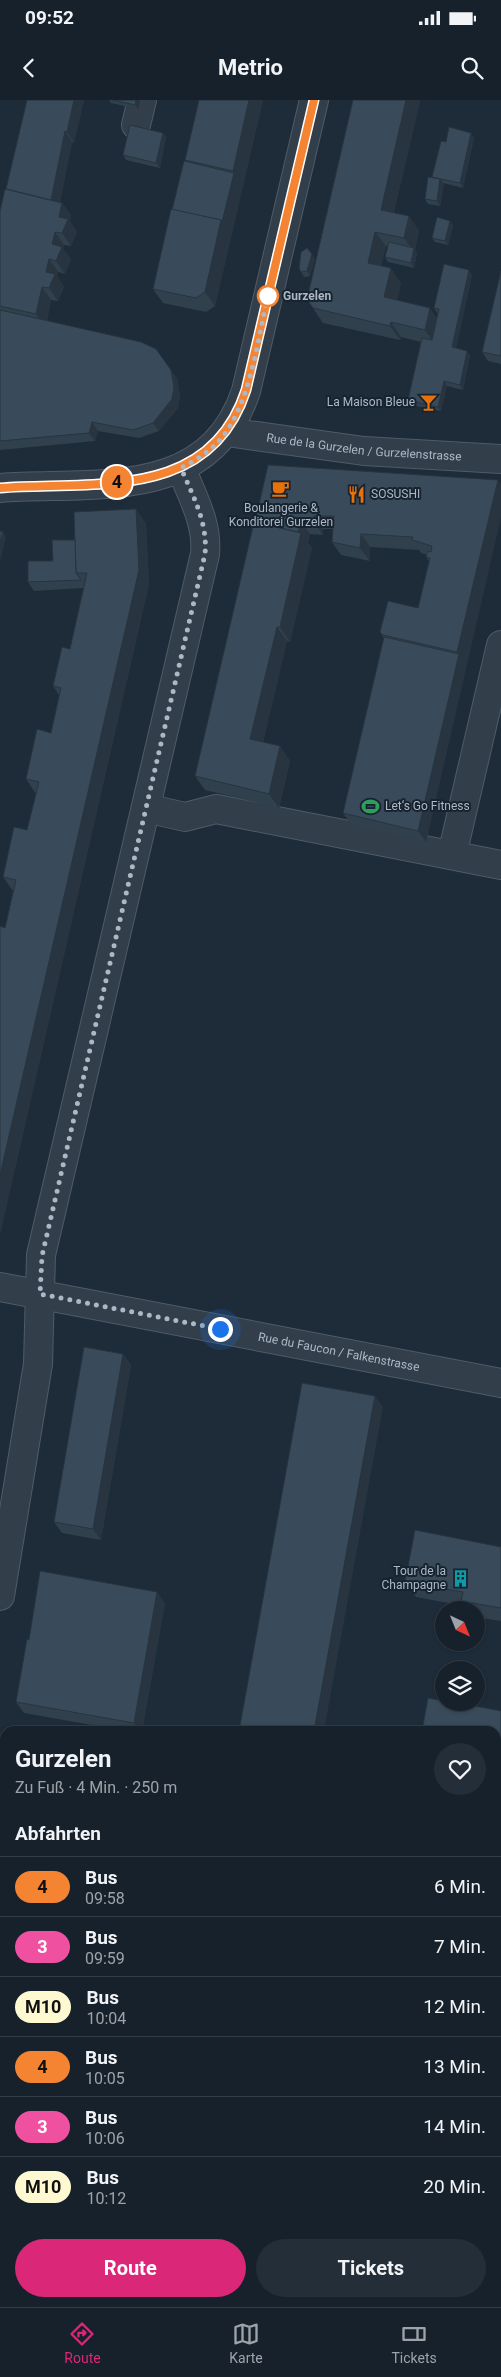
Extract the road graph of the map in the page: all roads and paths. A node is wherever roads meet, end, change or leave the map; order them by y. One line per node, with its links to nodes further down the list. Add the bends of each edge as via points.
1 (314, 100): 2 (street, via 246,390)
2 (227, 432): 3 (street, Rue de la Gurzelen / Gurzelenstrasse, via 364,451); 4 (street, via 207,452)
3 (501, 459)
4 (181, 468): 5 (street, via 136,480); 7 (street, via 203,522 205,554)
5 (0, 488)
6 (501, 645): 8 (street)
7 (146, 808): 8 (street, via 185,817 216,808); 11 (street, via 42,1256)
8 (452, 855): 9 (street)
9 (501, 865)
10 (0, 1288): 11 (street, Rue du Faucon / Falkenstrasse)
11 (40, 1294): 12 (street, Rue du Faucon / Falkenstrasse); 13 (street, via 38,1364)
12 (501, 1383)
13 (0, 1596)

